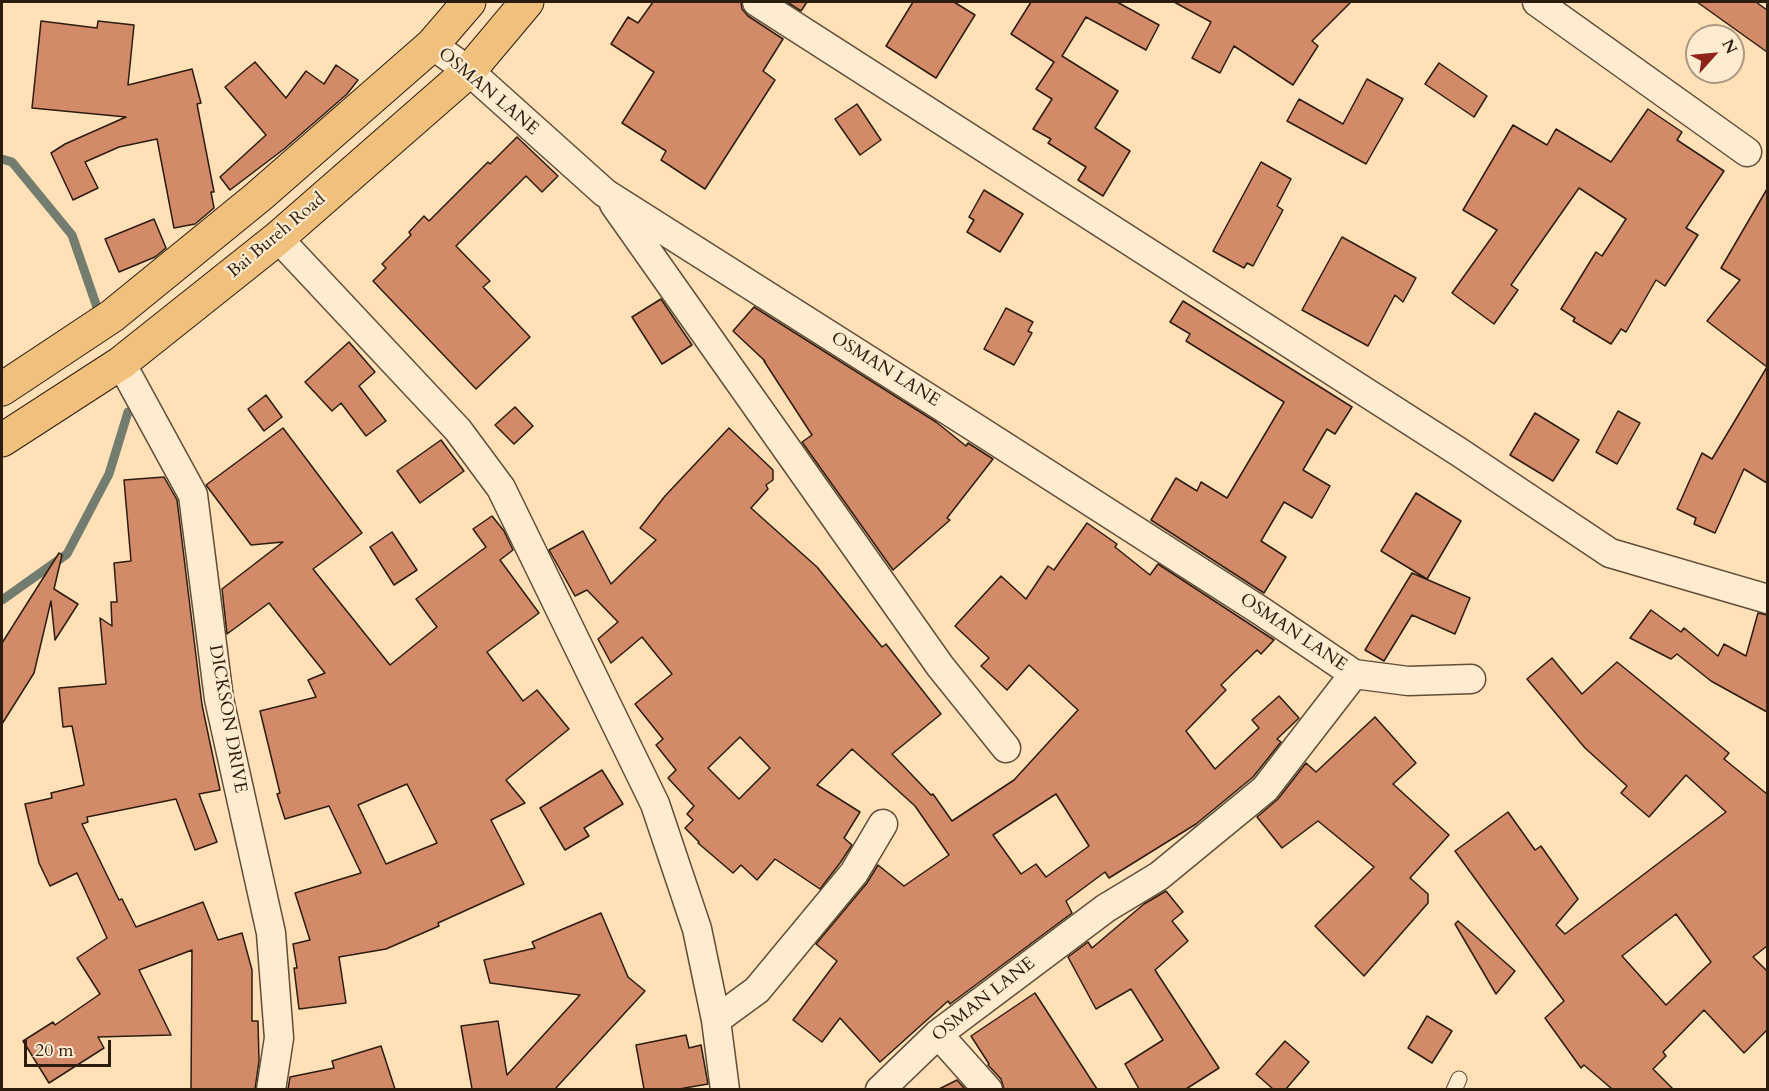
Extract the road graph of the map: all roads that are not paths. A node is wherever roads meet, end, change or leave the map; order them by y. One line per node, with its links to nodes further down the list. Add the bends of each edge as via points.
1 (469, 2): 5 (highway)
2 (527, 2): 6 (highway, Bai Bureh Road)
3 (758, 2): 13 (street, via 1610,553)
4 (1537, 2): 7 (street)
5 (432, 45): 6 (street, OSMAN LANE); 11 (highway, via 258,197 112,316)
6 (468, 71): 8 (street, OSMAN LANE); 9 (highway, Bai Bureh Road)
7 (1747, 152)
8 (605, 193): 14 (street, OSMAN LANE, via 1002,444); 16 (street, via 940,666)
9 (278, 238): 10 (highway, Bai Bureh Road); 18 (street, via 458,430 501,488 655,804 697,929)
10 (122, 363): 12 (highway, Bai Bureh Road); 20 (street, DICKSON DRIVE, via 193,495 219,699 271,933 279,1038)
11 (2, 389)
12 (2, 440)
13 (1767, 599)
14 (1354, 674): 15 (street, OSMAN LANE, via 1408,681); 19 (street, OSMAN LANE, via 1265,789 1159,876 1106,908)
15 (1471, 679)
16 (1006, 748)
17 (883, 824): 18 (street, via 854,873 757,990)
18 (716, 1020): 21 (street)
19 (938, 1034): 22 (street, OSMAN LANE); 23 (street)
20 (271, 1089)
21 (725, 1089)
22 (880, 1089)
23 (988, 1089)

